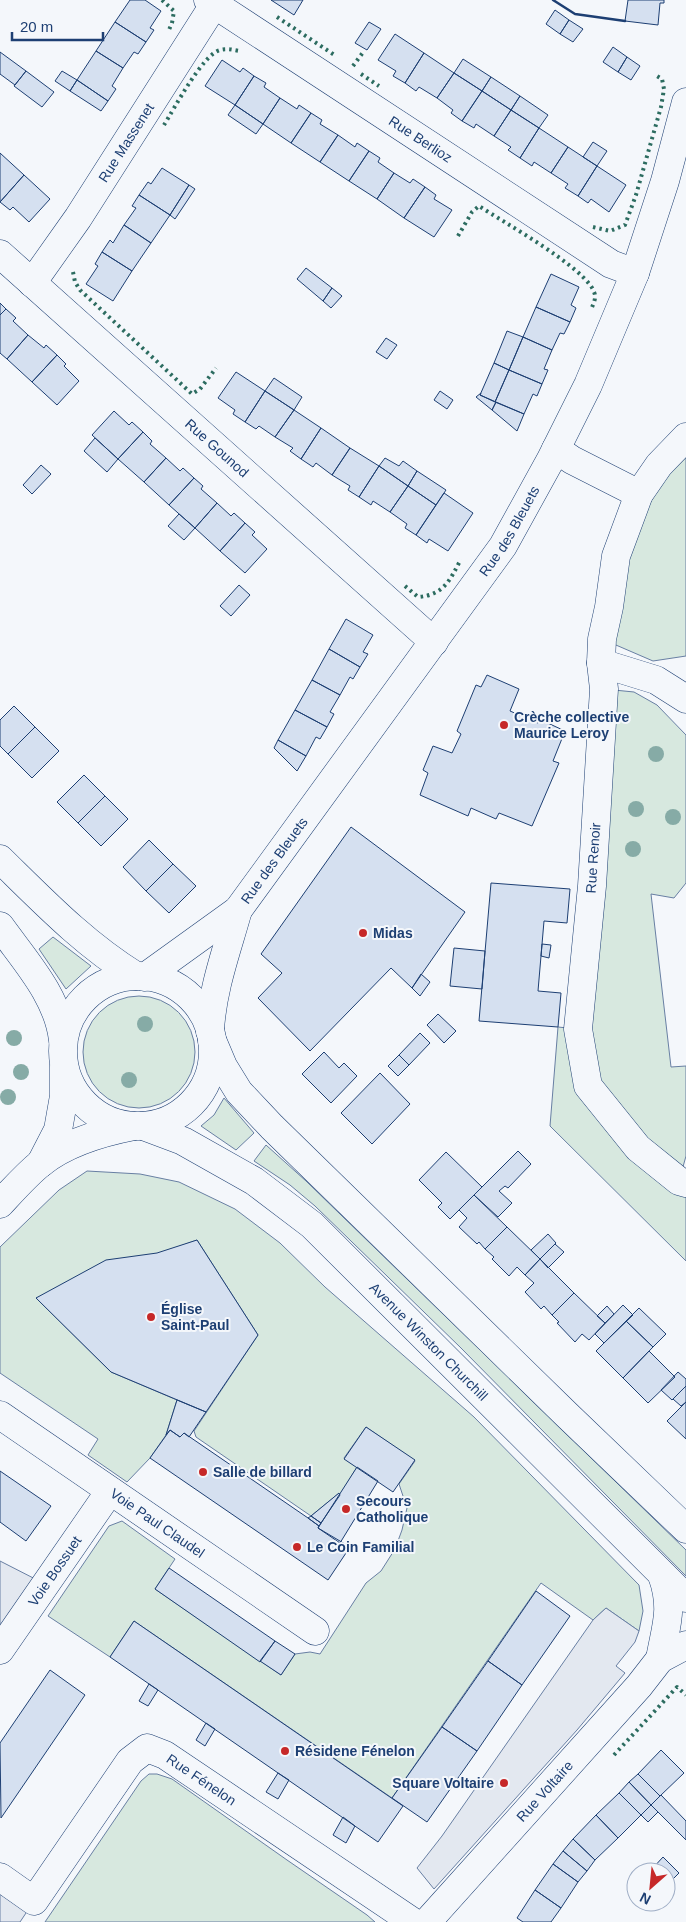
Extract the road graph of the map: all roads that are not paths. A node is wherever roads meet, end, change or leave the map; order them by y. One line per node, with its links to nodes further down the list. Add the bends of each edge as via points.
1 (213, 1): 4 (street, Rue Berlioz, via 611,264); 5 (street, Rue Massenet, via 78,218)
2 (686, 102): 4 (street, Rue des Bleuets, via 666,181)
3 (0, 254): 5 (street, Rue Gounod)
4 (635, 273): 7 (street, Rue des Bleuets, via 588,385)
5 (32, 283): 9 (street, Rue Gounod)
6 (686, 437): 8 (street, Rue Renoir, via 659,465)
7 (556, 449): 8 (street); 9 (street, Rue des Bleuets, via 503,546)
8 (639, 494): 10 (street, Rue Renoir, via 616,556)
9 (434, 642): 13 (street, Rue des Bleuets)
10 (601, 663): 11 (street, via 656,680); 21 (street, Rue Renoir, via 604,689 592,886 578,1029 588,1086 638,1148 679,1181)
11 (686, 699)
12 (0, 859): 15 (street, via 78,935 110,960)
13 (238, 910): 15 (street, Rue des Bleuets); 16 (street, Rue des Bleuets, via 211,1007)
14 (0, 926): 17 (street, via 48,993)
15 (141, 976): 16 (street, via 169,983 190,997 202,1012); 17 (street, via 107,983 90,994 72,1015)
16 (211, 1036): 19 (street, via 213,1060 208,1079 198,1096 177,1116 161,1123); 25 (street, via 223,1066 239,1092 272,1128)
17 (63, 1040): 18 (street)
18 (64, 1067): 19 (street, via 70,1084 86,1106 108,1120 125,1126); 20 (street, via 64,1096 58,1130)
19 (139, 1126): 20 (street, via 82,1141); 26 (street, Avenue Winston Churchill, via 183,1141 254,1181 312,1225)
20 (42, 1162): 22 (street)
21 (686, 1183)
22 (0, 1204)
23 (0, 1415): 24 (street, Voie Paul Claudel)
24 (110, 1491): 28 (street, Voie Paul Claudel); 30 (street, Voie Bossuet)
25 (686, 1529)
26 (662, 1575): 27 (street, Avenue Winston Churchill); 31 (street, Rue Voltaire, via 668,1592 669,1613)
27 (686, 1598)
28 (315, 1631)
29 (686, 1644): 31 (street, Rue Voltaire)
30 (0, 1650)
31 (660, 1659): 34 (street, Rue Voltaire)
32 (0, 1877): 33 (street, Rue Fénelon, via 34,1901 130,1760 147,1748 164,1754)
33 (413, 1922)
34 (428, 1922)

